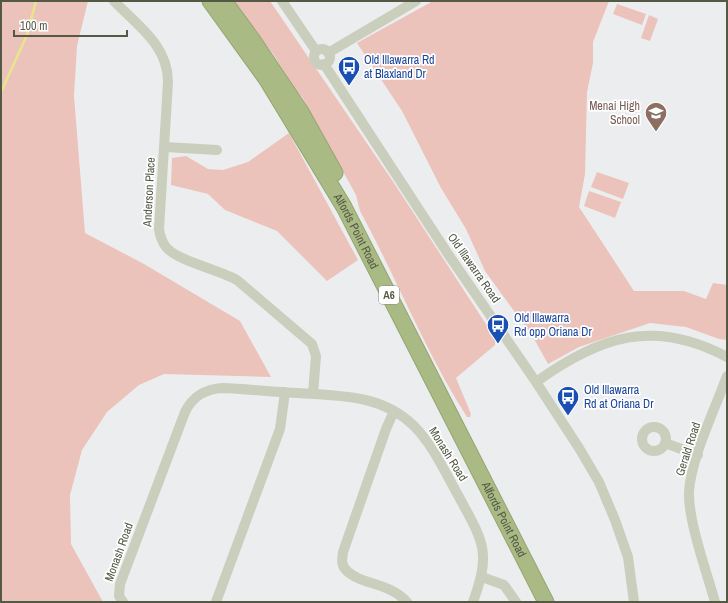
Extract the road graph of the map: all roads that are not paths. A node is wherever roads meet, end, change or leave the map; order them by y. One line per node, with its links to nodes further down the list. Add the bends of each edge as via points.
1 (114, 1): 9 (street, Anderson Place, via 156,44 165,58 168,82)
2 (210, 1): 25 (highway, Alfords Point Road / A6, via 267,80 344,207)
3 (224, 1): 26 (highway, Alfords Point Road / A6, via 301,112)
4 (282, 1): 6 (street)
5 (416, 1): 7 (street)
6 (316, 51): 7 (street, via 323,49); 8 (street, via 314,60)
7 (328, 53): 8 (street, via 329,60)
8 (324, 64): 13 (street, Old Illawarra Road, via 448,254)
9 (165, 147): 10 (street); 15 (street, Anderson Place, via 159,229 162,241 175,254 237,280 309,340 316,356)
10 (218, 150)
11 (727, 357): 13 (street, via 685,339 631,337 610,341 591,349)
12 (727, 376): 18 (street, Gerald Road)
13 (536, 382): 27 (street, Old Illawarra Road, via 599,482 628,557)
14 (285, 392): 15 (street, Monash Road); 20 (street, Monash Road, via 216,388 205,391 191,402 120,584 119,596); 21 (street, via 280,429)
15 (313, 394): 16 (street, Monash Road, via 364,398)
16 (394, 411): 19 (street, Monash Road, via 414,426 426,440 478,533 483,549); 22 (street, via 342,558 343,567 354,576 394,591)
17 (666, 443): 18 (street)
18 (698, 455): 28 (street, Gerald Road, via 691,474 691,514)
19 (482, 577): 23 (street, Monash Road); 24 (street, via 504,585)
20 (123, 602)
21 (216, 602)
22 (407, 602)
23 (473, 602)
24 (516, 602)
25 (546, 602)
26 (555, 602)
27 (634, 602)
28 (714, 602)

